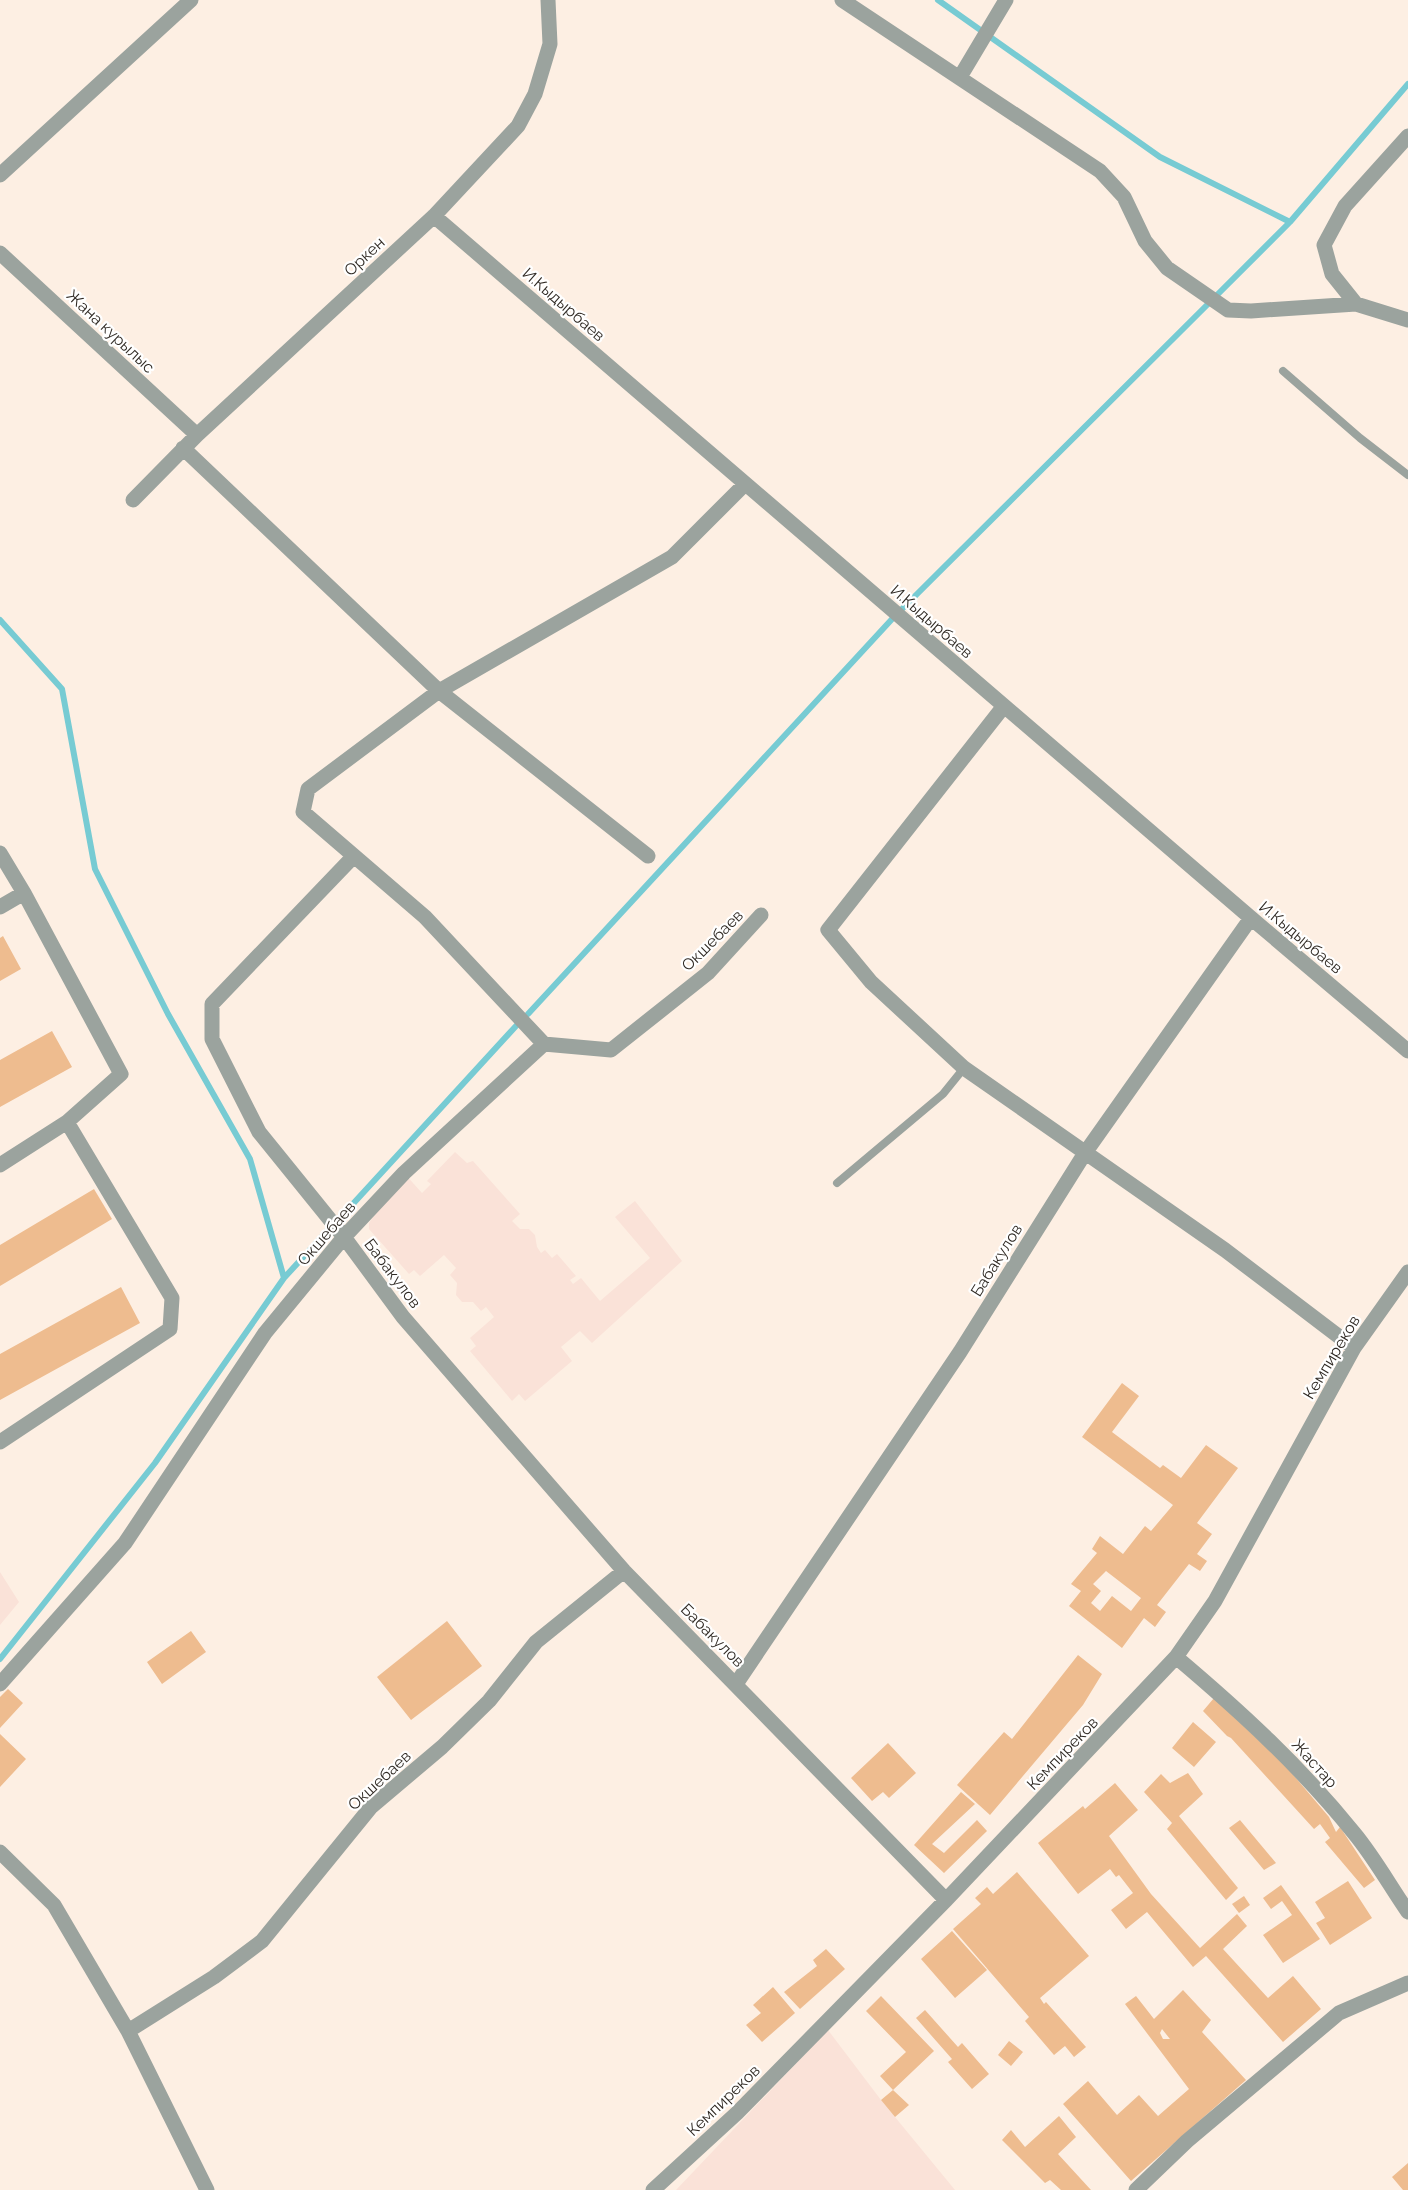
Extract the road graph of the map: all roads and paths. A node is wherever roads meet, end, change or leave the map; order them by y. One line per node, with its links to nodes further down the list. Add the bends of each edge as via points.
1 (191, 0): 7 (street)
2 (548, 0): 8 (street, Оркен, via 550,44 535,94 518,126)
3 (842, 0): 5 (street)
4 (1006, 0): 5 (street)
5 (960, 77): 10 (street, via 1100,171 1124,197 1145,241 1167,268 1228,310)
6 (1408, 136): 10 (street, via 1345,206 1324,244 1332,274)
7 (0, 175)
8 (434, 216): 13 (street, Оркен); 16 (street, И.Кыдырбаев)
9 (0, 253): 13 (street, Жана курылыс)
10 (1356, 304): 11 (street)
11 (1408, 320)
12 (1283, 370): 15 (lane)
13 (196, 435): 14 (street, Оркен)
14 (183, 448): 17 (street, Оркен); 18 (street)
15 (1408, 475)
16 (745, 484): 18 (street, via 672,557); 19 (street, И.Кыдырбаев)
17 (133, 500)
18 (439, 691): 21 (street); 22 (street, via 308,789 303,812)
19 (1004, 706): 26 (street, И.Кыдырбаев); 29 (street, via 828,930 871,982)
20 (0, 853): 23 (street)
21 (648, 856)
22 (353, 857): 27 (street, via 425,917); 34 (street, Бабакулов, via 212,1004 212,1039 260,1132)
23 (24, 892): 24 (street); 30 (street, via 121,1074)
24 (0, 907)
25 (761, 915): 27 (street, Окшебаев, via 708,973 611,1050)
26 (1251, 918): 28 (street, И.Кыдырбаев); 31 (street, Бабакулов)
27 (544, 1044): 34 (street, Окшебаев, via 404,1173)
28 (1408, 1051)
29 (964, 1068): 31 (street); 33 (lane, via 943,1094)
30 (67, 1122): 32 (street); 37 (street, via 172,1298 170,1329)
31 (1085, 1153): 36 (street); 41 (street, Бабакулов, via 960,1352)
32 (0, 1165)
33 (837, 1183)
34 (344, 1237): 38 (street, Бабакулов, via 403,1317); 40 (street, Окшебаев, via 265,1333 125,1543)
35 (1408, 1272): 36 (street, Кемпиреков)
36 (1354, 1348): 39 (street, Кемпиреков, via 1215,1601)
37 (0, 1442)
38 (624, 1571): 41 (street, Бабакулов); 46 (street, Окшебаев, via 536,1642 489,1701 371,1807 262,1941 214,1977)
39 (1176, 1657): 43 (street, Кемпиреков); 44 (street, Жастар, via 1287,1757 1355,1834)
40 (0, 1684)
41 (736, 1684): 43 (street, Бабакулов)
42 (0, 1852): 46 (street, via 54,1905)
43 (946, 1900): 48 (street, Кемпиреков, via 737,2113)
44 (1408, 1912)
45 (1408, 1983): 49 (street, via 1339,2013 1187,2141)
46 (128, 2031): 47 (street)
47 (207, 2190)
48 (653, 2190)
49 (1136, 2190)

